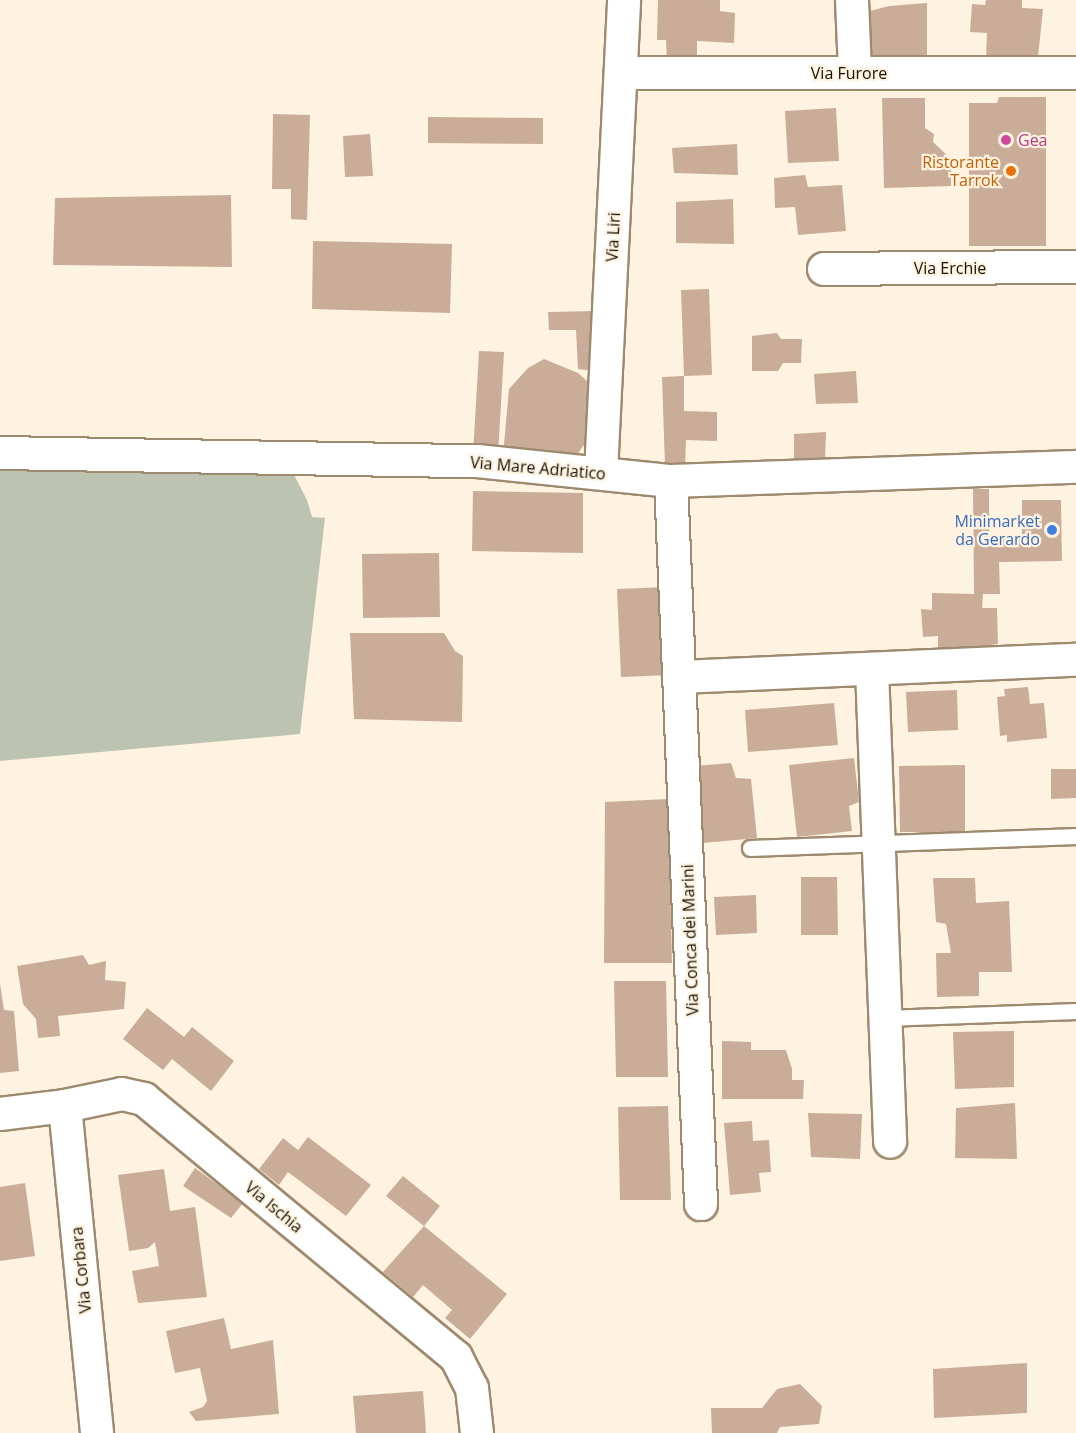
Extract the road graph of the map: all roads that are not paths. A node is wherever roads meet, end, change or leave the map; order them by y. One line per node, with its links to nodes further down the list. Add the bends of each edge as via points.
1 (624, 0): 3 (street, Via Liri)
2 (852, 0): 4 (street)
3 (621, 73): 4 (street, Via Furore); 10 (street, Via Liri)
4 (855, 73): 5 (street, Via Furore)
5 (1076, 73)
6 (1076, 267): 7 (street, Via Erchie)
7 (824, 269)
8 (0, 453): 10 (street, Via Mare Adriatico, via 477,461)
9 (1076, 467): 11 (street, Via Mare Adriatico)
10 (601, 474): 11 (street, Via Mare Adriatico)
11 (671, 481): 14 (street, Via Conca dei Marini)
12 (1076, 660): 13 (street)
13 (872, 669): 14 (street); 16 (street)
14 (679, 677): 23 (street, Via Conca dei Marini)
15 (1076, 836): 16 (lane)
16 (878, 843): 17 (lane); 19 (street)
17 (750, 848)
18 (1076, 1011): 19 (lane)
19 (885, 1018): 22 (street)
20 (65, 1106): 21 (street, Via Ischia); 24 (street, Via Corbara); 25 (street, Via Ischia, via 122,1094 144,1099 456,1357 472,1388)
21 (0, 1114)
22 (890, 1142)
23 (701, 1203)
24 (97, 1433)
25 (477, 1433)

